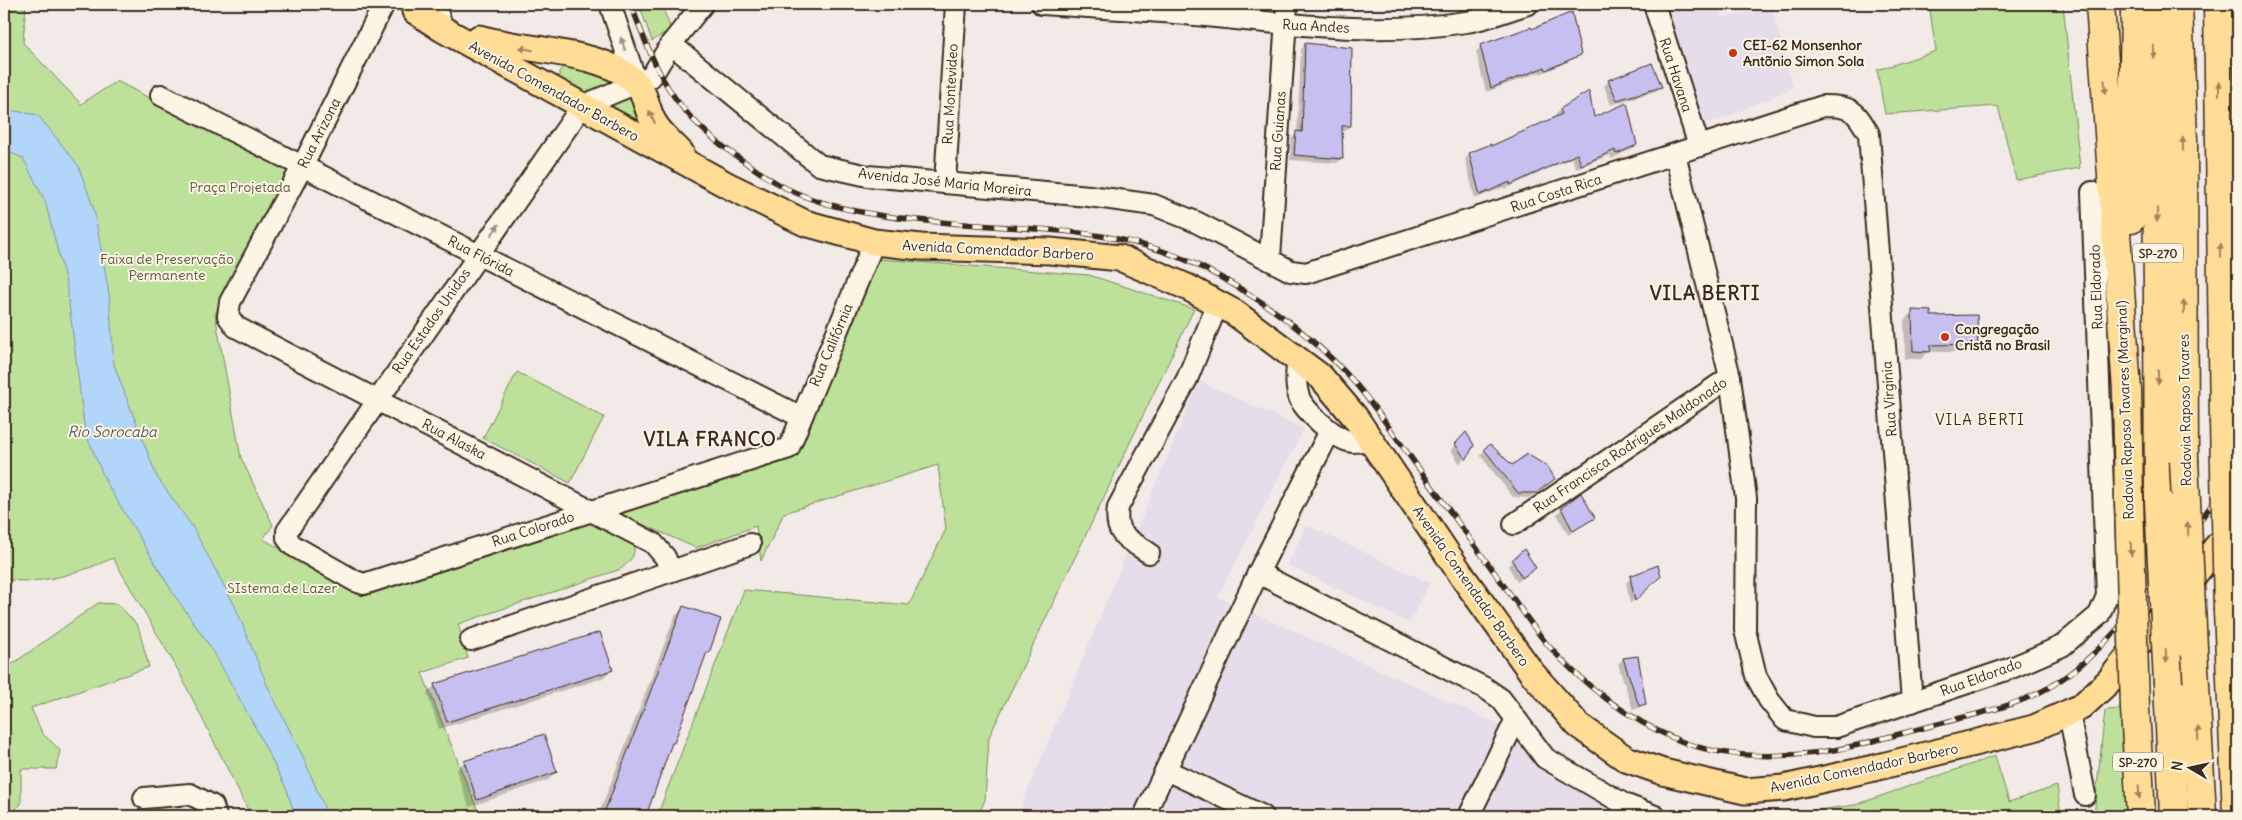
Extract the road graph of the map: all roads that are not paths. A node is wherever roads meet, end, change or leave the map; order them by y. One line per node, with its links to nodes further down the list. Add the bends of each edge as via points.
1 (384, 4): 25 (street, Rua Arizona)
2 (610, 4): 18 (street, one-way to 2)
3 (703, 4): 16 (street)
4 (956, 4): 27 (street, Rua Montevideo)
5 (1042, 4): 15 (street, Rua Andes, via 1174,12)
6 (1288, 4): 15 (street, Rua Guianas)
7 (1528, 4): 15 (street, Rua Andes, via 1468,22 1415,28)
8 (1654, 4): 23 (street, Rua Havana)
9 (2100, 4): 36 (highway, Rodovia Raposo Tavares (Marginal) / SP-270, one-way to 36)
10 (2135, 4): 36 (highway)
11 (2151, 4): 63 (highway, Rodovia Raposo Tavares / SP-270, one-way to 63, bridge, via 2157,113 2159,502)
12 (2178, 4): 64 (highway, Rodovia Raposo Tavares / SP-270, one-way to 12, bridge, via 2184,460 2182,104)
13 (2218, 4): 65 (highway, one-way to 13, bridge, via 2228,611 2220,272)
14 (426, 14): 17 (main road, Avenida Comendador Barbero, one-way to 14, via 502,45 475,37); 19 (main road, Avenida Comendador Barbero)
15 (1286, 24): 31 (street, Rua Guianas)
16 (671, 44): 18 (street, via 652,77); 27 (street, Avenida José Maria Moreira, via 819,165 868,176)
17 (572, 56): 18 (main road, Avenida Comendador Barbero, via 608,64); 19 (main road, via 559,62 554,69 552,84)
18 (637, 84): 21 (street); 26 (main road, Avenida Comendador Barbero, one-way to 18, via 654,123)
19 (556, 91): 21 (main road, Avenida Comendador Barbero)
20 (161, 95): 25 (street, Rua Flórida)
21 (582, 106): 26 (main road, Avenida Comendador Barbero); 30 (street, Rua Estados Unidos, one-way to 21)
22 (1846, 106): 23 (street, Rua Costa Rica, via 1823,106); 51 (street, Rua Virgínia, via 1858,115 1869,134)
23 (1698, 146): 24 (street, Rua Costa Rica)
24 (1676, 154): 31 (street, Rua Costa Rica, via 1306,273 1291,271); 35 (street, Rua Francisca Rodrigues Maldonado)
25 (302, 166): 30 (street, Rua Flórida); 33 (street, Rua Arizona, via 230,302)
26 (695, 167): 29 (main road, Avenida Comendador Barbero, via 805,223)
27 (945, 184): 31 (street, Avenida José Maria Moreira, via 1154,205)
28 (2092, 192): 51 (street, Rua Eldorado, via 2107,596 2099,615 2062,646 2010,669)
29 (874, 242): 32 (main road, Avenida Comendador Barbero, via 1120,258 1188,287); 38 (street, Rua Califórnia)
30 (478, 254): 37 (street, Rua Estados Unidos); 38 (street, Rua Flórida)
31 (1270, 258)
32 (1218, 304): 34 (main road, Avenida Comendador Barbero); 47 (street, via 1187,379 1118,507 1116,521 1120,534)
33 (228, 316): 37 (street, Rua Alaska, via 236,327)
34 (1298, 358): 39 (street, via 1296,377 1302,402); 40 (main road, Avenida Comendador Barbero, via 1321,377)
35 (1730, 377): 43 (street, Rua Francisca Rodrigues Maldonado); 51 (street, Rua Eldorado, via 1746,498 1745,630 1756,676 1769,700 1785,720 1836,728)
36 (2127, 390): 62 (highway, Rodovia Raposo Tavares (Marginal) / SP-270, one-way to 62, bridge)
37 (377, 400): 42 (street, Rua Alaska); 45 (street, Rua Estados Unidos, via 287,531)
38 (801, 417): 41 (street, Rua Califórnia)
39 (1330, 431): 40 (street, via 1346,441); 49 (street)
40 (1370, 438): 52 (main road, Avenida Comendador Barbero, via 1532,673 1578,725 1626,759 1671,775 1745,791 1784,788 2034,728)
41 (789, 448): 42 (street, Rua Colorado)
42 (589, 510): 45 (street, Rua Colorado, via 364,584 292,545); 48 (street, Rua Alaska, via 653,543 665,557)
43 (1514, 524)
44 (2233, 526): 52 (main road, Avenida Comendador Barbero, via 2108,682 2081,707)
45 (286, 538)
46 (750, 544): 48 (street)
47 (1149, 553)
48 (671, 571): 50 (street)
49 (1258, 574): 53 (street, via 1485,688 1501,699); 54 (street)
50 (471, 640)
51 (1912, 702)
52 (2069, 713): 55 (street)
53 (1516, 718): 60 (street); 61 (street, via 1545,758 1624,804)
54 (1166, 770): 58 (street); 59 (street)
55 (2085, 795)
56 (144, 798): 57 (street, via 190,794 213,806)
57 (216, 816)
58 (1144, 816)
59 (1263, 816)
60 (1469, 816)
61 (1655, 816)
62 (2141, 816)
63 (2174, 816)
64 (2202, 816)
65 (2237, 816)

